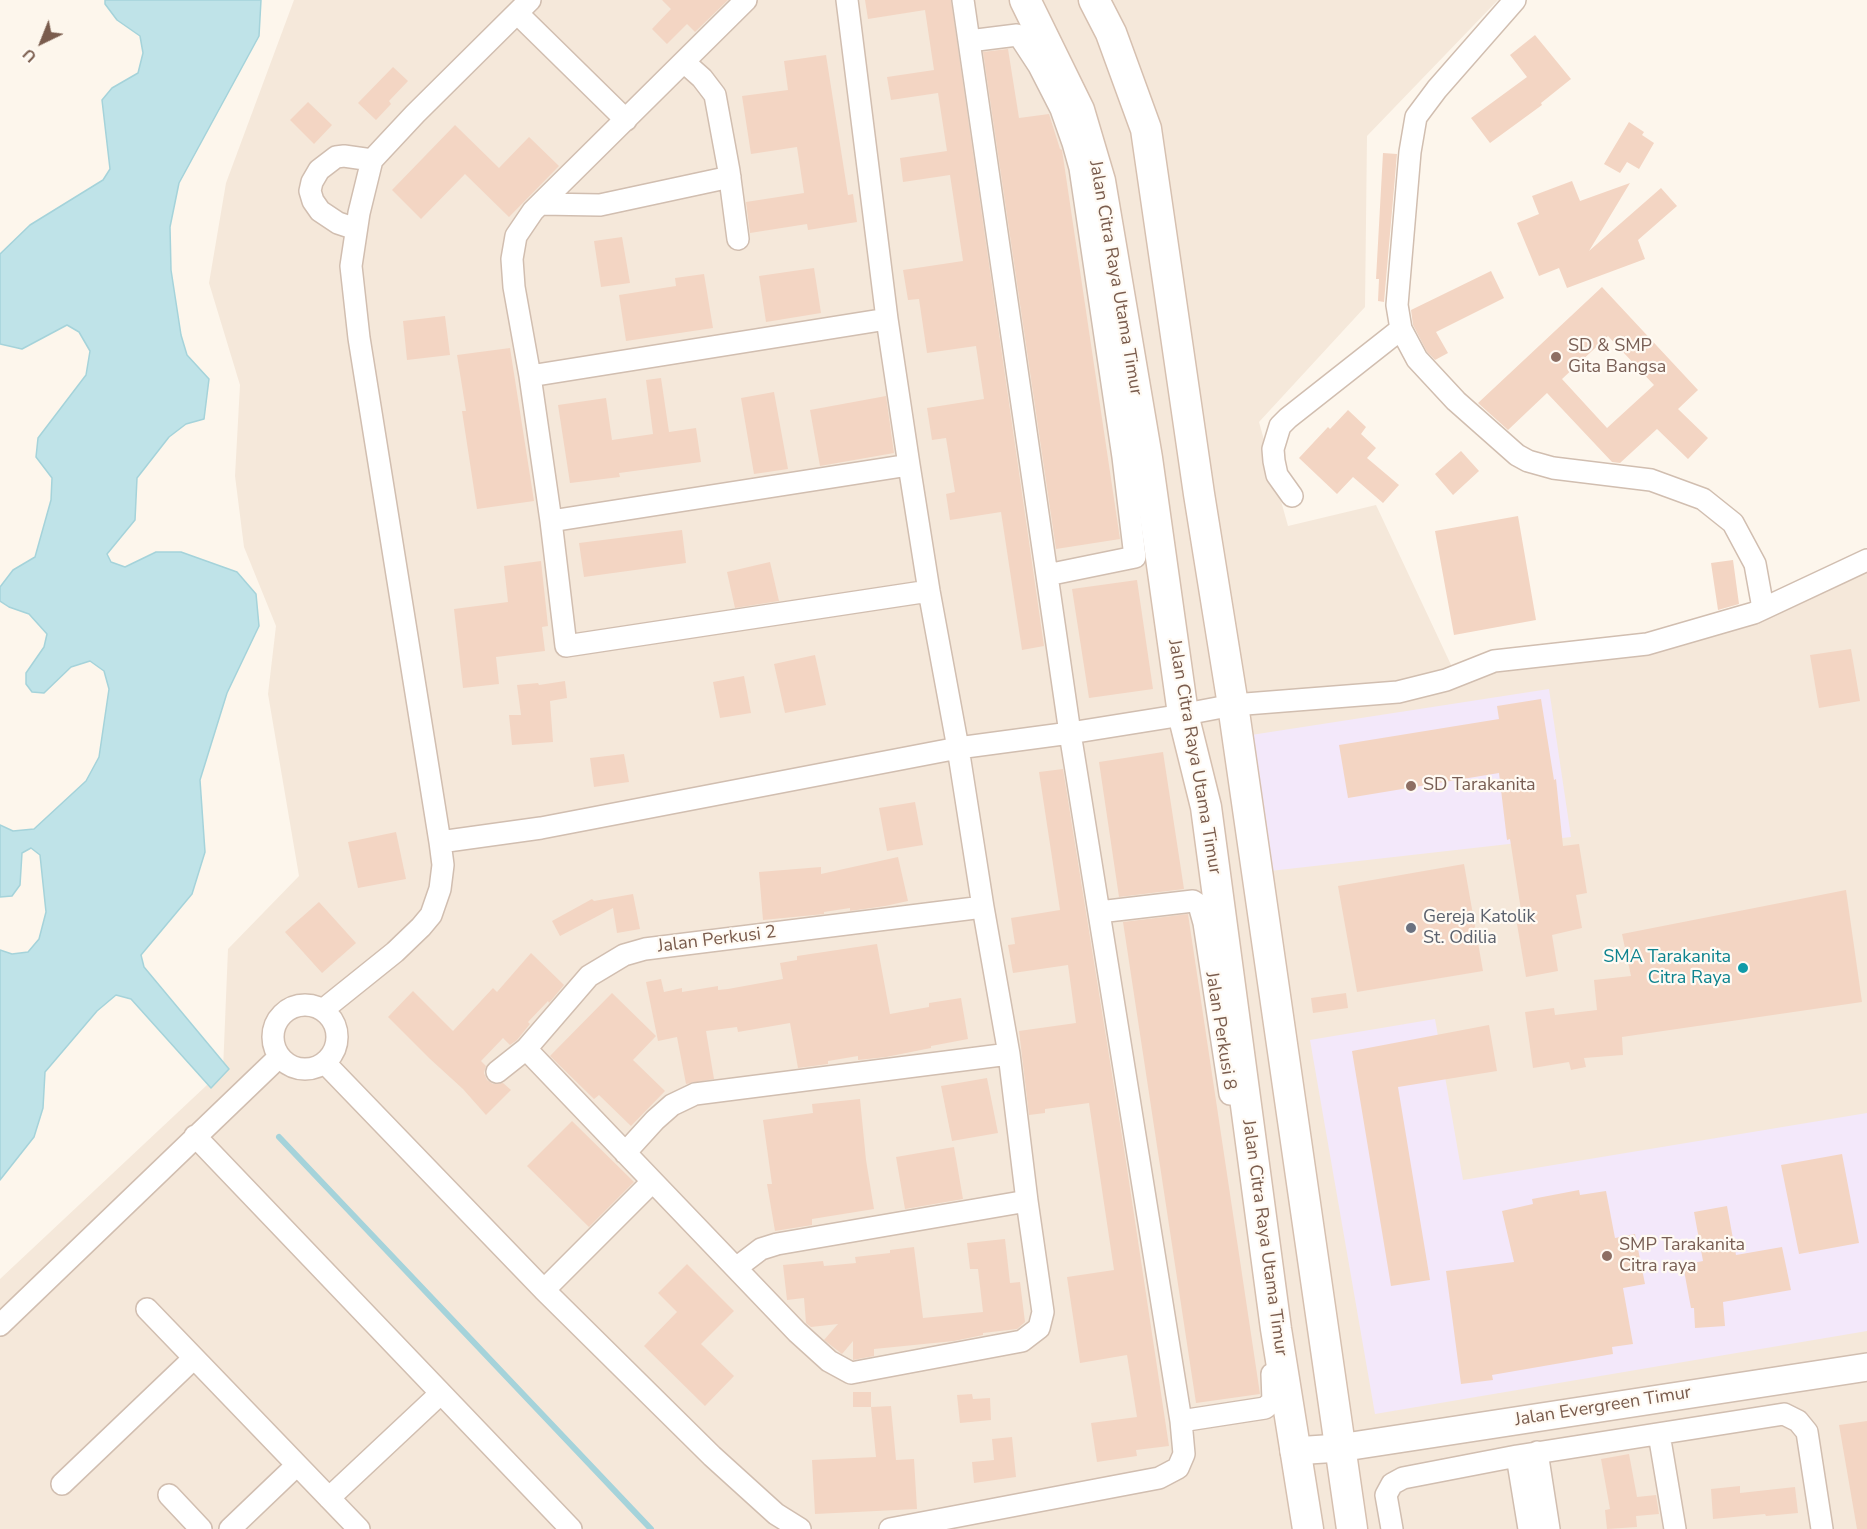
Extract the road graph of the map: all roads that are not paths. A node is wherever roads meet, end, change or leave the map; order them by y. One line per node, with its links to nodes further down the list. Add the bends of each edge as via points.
1 (746, 0): 9 (street)
2 (847, 0): 16 (street)
3 (963, 0): 8 (street)
4 (1025, 0): 27 (main road, Jalan Citra Raya Utama Timur, via 1079,110 1100,181 1147,458)
5 (1094, 0): 26 (main road, via 1111,33 1146,129)
6 (1515, 0): 17 (street, via 1416,117 1397,305)
7 (523, 7): 10 (street); 11 (street)
8 (969, 41): 23 (street); 23 (street, via 1020,37 1061,110 1080,168 1123,457 1135,557)
9 (684, 62): 10 (street); 12 (street, via 715,95)
10 (626, 120): 13 (street)
11 (372, 160): 14 (street); 14 (street, via 336,158 319,170 312,182 310,191 320,211)
12 (730, 177): 13 (street, via 600,205); 15 (street)
13 (541, 204): 18 (street, via 516,236 512,259)
14 (356, 229): 30 (street, via 351,266 354,303)
15 (738, 239)
16 (887, 319): 18 (street); 19 (street)
17 (1401, 329): 20 (street, via 1280,426 1273,449 1274,461 1277,474); 25 (street, via 1417,359 1456,401 1516,455 1553,468 1651,480 1703,499 1733,523 1755,564)
18 (530, 376): 21 (street)
19 (909, 465): 21 (street); 24 (street)
20 (1292, 496)
21 (551, 521): 24 (street, via 566,646)
22 (1866, 566): 25 (street)
23 (1047, 575): 28 (street)
24 (929, 591): 29 (street)
25 (1763, 608): 26 (street, via 1647,644 1494,661 1446,680 1398,692)
26 (1233, 705): 27 (street); 34 (main road)
27 (1183, 714): 28 (street); 35 (main road, Jalan Citra Raya Utama Timur, via 1206,807)
28 (1070, 734): 29 (street); 32 (street)
29 (958, 747): 30 (street, via 541,828); 31 (street)
30 (441, 842): 33 (street, via 441,881 431,915 395,952)
31 (982, 907): 36 (street, Jalan Perkusi 2, via 645,949 624,955 589,976); 37 (street)
32 (1099, 912): 52 (street); 52 (street, Jalan Perkusi 8, via 1193,901 1199,905 1204,923 1274,1385 1273,1401 1266,1408)
33 (324, 1009): 38 (street, via 306,1003 288,1008 276,1021 272,1039); 39 (street, via 337,1026 337,1047)
34 (1281, 1040): 35 (main road); 54 (main road)
35 (1238, 1046): 55 (main road, Jalan Citra Raya Utama Timur)
36 (526, 1049): 40 (street, Jalan Perkusi 2); 42 (street)
37 (1009, 1054): 42 (street, via 695,1094 672,1105); 44 (street)
38 (279, 1057): 39 (street, via 293,1067 309,1069); 41 (street)
39 (325, 1063): 46 (street)
40 (497, 1072)
41 (195, 1137): 48 (street); 51 (street)
42 (625, 1153): 43 (street)
43 (652, 1182): 45 (street); 46 (street)
44 (1027, 1201): 45 (street, via 777,1244 761,1249); 45 (street, via 1043,1312 1039,1328 1022,1341 851,1373 829,1361 797,1332)
45 (736, 1268)
46 (544, 1290): 65 (street, via 712,1456 776,1514)
47 (147, 1309): 49 (street)
48 (0, 1325)
49 (194, 1358): 57 (street); 58 (street)
50 (1867, 1367): 54 (street, Jalan Evergreen Timur)
51 (440, 1394): 60 (street); 64 (street)
52 (1181, 1420): 66 (street, via 1184,1454 1178,1468 1159,1478)
53 (1659, 1434): 56 (street); 72 (street); 73 (street, via 1784,1414 1798,1421 1807,1431)
54 (1339, 1448): 55 (street, Jalan Evergreen Timur); 68 (main road)
55 (1294, 1451): 67 (main road, Jalan Citra Raya Utama Timur)
56 (1527, 1454): 69 (street, via 1403,1478 1392,1484 1386,1495); 70 (street); 71 (street)
57 (297, 1465): 60 (street); 62 (street)
58 (62, 1484)
59 (169, 1495): 61 (street)
60 (329, 1498): 63 (street)
61 (201, 1529)
62 (230, 1529)
63 (360, 1529)
64 (571, 1529)
65 (800, 1529)
66 (891, 1529)
67 (1308, 1529)
68 (1352, 1529)
69 (1392, 1529)
70 (1529, 1529)
71 (1549, 1529)
72 (1675, 1529)
73 (1822, 1529)

